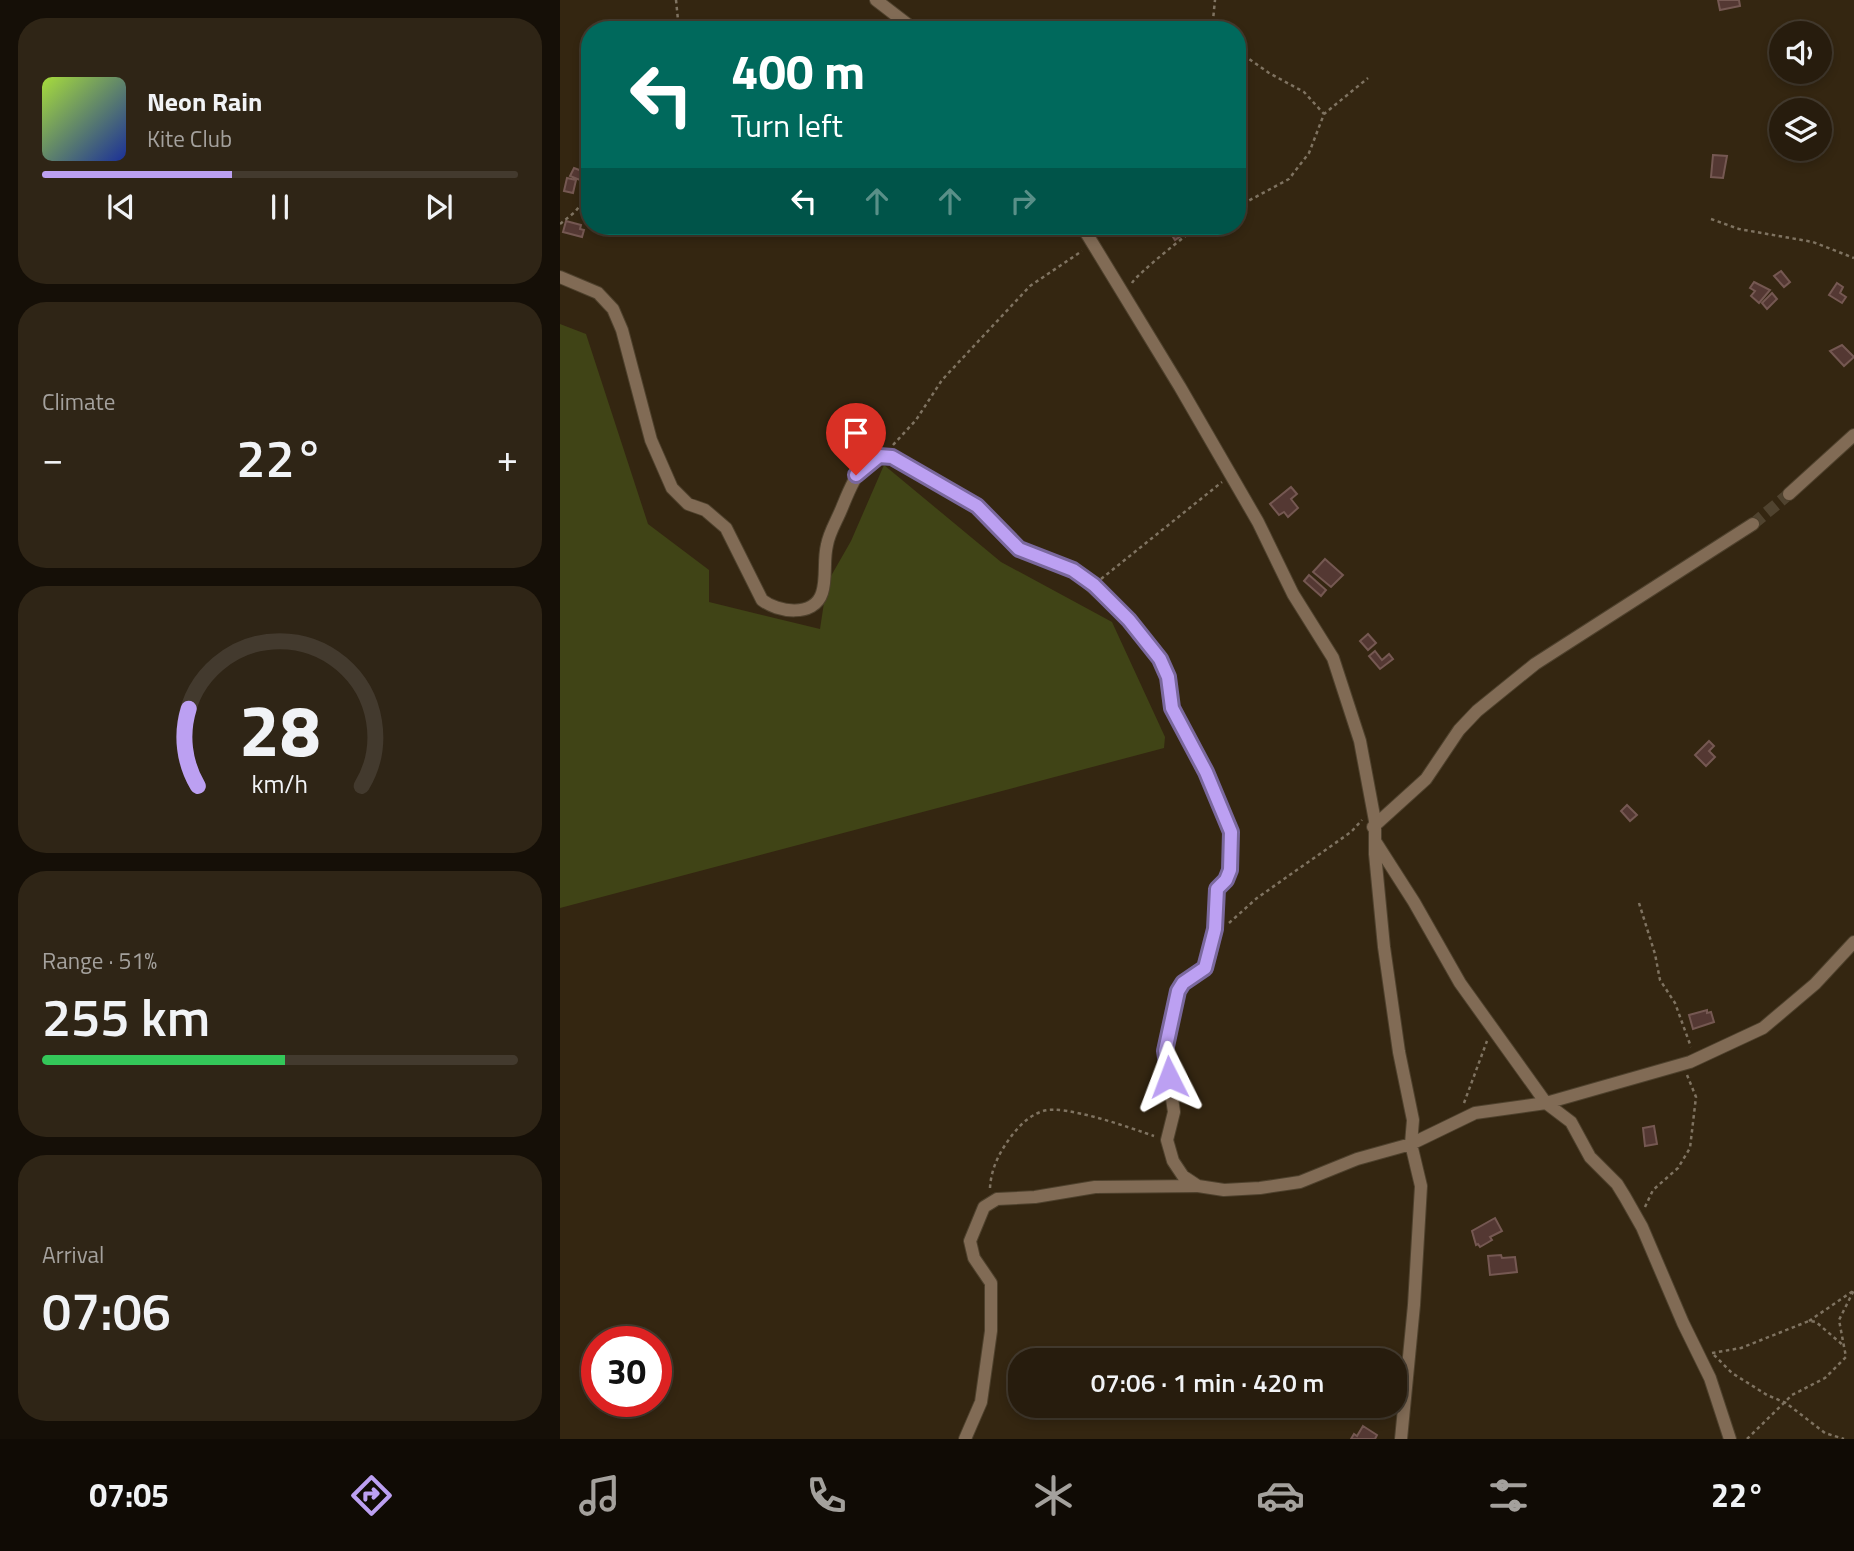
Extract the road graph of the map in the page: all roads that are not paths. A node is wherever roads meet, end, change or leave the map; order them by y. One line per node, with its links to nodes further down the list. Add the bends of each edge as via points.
1 (876, 0): 2 (street)
2 (903, 21)
3 (1088, 235): 8 (street, via 1337,665 1360,741)
4 (560, 277): 12 (street, via 598,293 613,309 651,440 672,488 726,528 762,600 770,606 801,610 820,598 827,542 856,475 884,455 977,506 1019,549 1073,570 1094,585 1160,659 1172,708 1231,832 1228,874 1217,889 1214,936 1205,968 1178,991 1165,1051 1174,1112 1167,1140 1182,1176)
5 (1854, 435): 6 (street)
6 (1789, 494)
7 (1753, 524): 8 (street, via 1535,664 1477,711 1426,779)
8 (1373, 833): 10 (street, via 1448,964); 11 (street, via 1386,961 1413,1120)
9 (1854, 942): 10 (street, via 1815,984 1763,1028 1682,1064)
10 (1546, 1103): 11 (street, via 1490,1109); 15 (street, via 1572,1122 1590,1157 1617,1184 1642,1227 1710,1378)
11 (1411, 1144): 12 (street, via 1300,1182 1224,1190); 14 (street, via 1421,1196)
12 (1198, 1186): 13 (street, via 1095,1187 990,1202 981,1211 970,1241 974,1258 991,1283 993,1304 981,1402)
13 (965, 1439)
14 (1401, 1439)
15 (1730, 1439)

